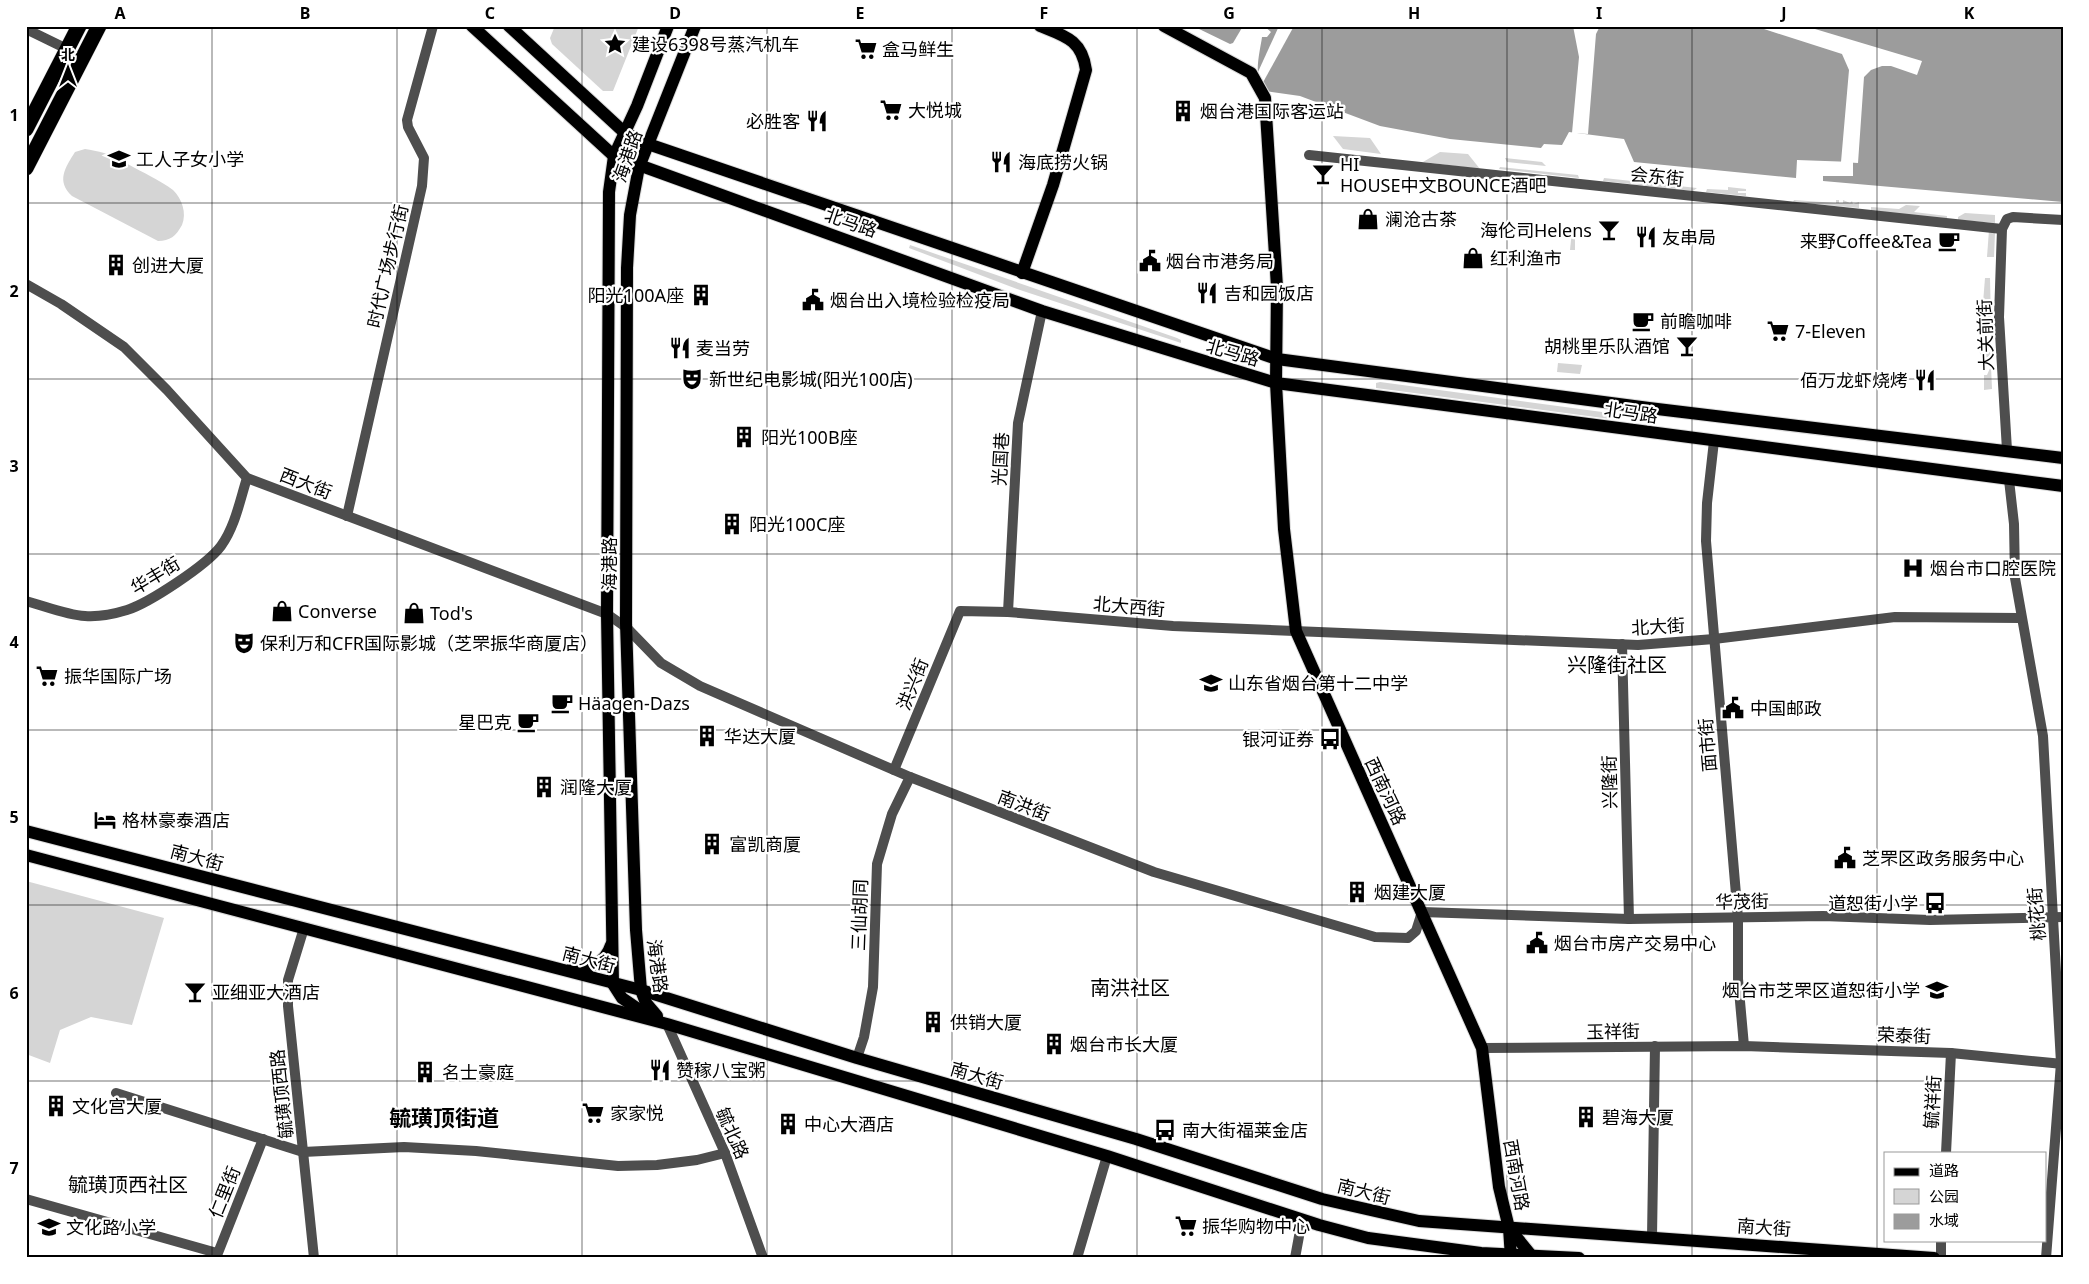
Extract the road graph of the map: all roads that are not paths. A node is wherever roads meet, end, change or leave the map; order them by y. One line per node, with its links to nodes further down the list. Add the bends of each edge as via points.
1 (79, 26): 11 (highway)
2 (99, 26): 18 (highway)
3 (433, 26): 32 (street, 时代广场步行街, via 407,120 424,158 422,186)
4 (472, 26): 16 (main road, 北马路)
5 (509, 26): 13 (main road, 北马路)
6 (668, 26): 13 (main road, 海港路)
7 (695, 26): 14 (main road, 海港路)
8 (1040, 26): 21 (main road, via 1069,37 1085,62 1086,70 1053,185)
9 (1164, 26): 24 (main road, 西南河路, via 1251,73 1266,98 1277,287)
10 (26, 29): 11 (street)
11 (67, 49): 12 (highway)
12 (26, 129)
13 (625, 133): 14 (main road, 北马路); 16 (main road, 海港路)
14 (648, 144): 17 (main road, 海港路); 21 (main road, 北马路)
15 (1309, 155): 20 (street, 会东街)
16 (614, 156): 17 (main road, 北马路); 36 (main road, 海港路, via 609,192)
17 (639, 167): 23 (main road, 北马路); 38 (main road, 海港路, via 630,215 626,285)
18 (26, 168)
19 (2063, 220): 20 (street, 会东街, via 2013,218)
20 (2004, 224): 27 (street, 大关前街, via 1999,317)
21 (1022, 273): 24 (main road, 北马路)
22 (26, 284): 29 (street, 西大街, via 124,347)
23 (1042, 312): 25 (main road, 北马路); 35 (street, 光国巷, via 1018,423)
24 (1277, 359): 25 (main road, 西南河路); 27 (main road, 北马路)
25 (1276, 383): 26 (main road, 北马路); 39 (main road, 西南河路, via 1284,529)
26 (1714, 441): 30 (main road, 北马路); 40 (street, 面市街, via 1706,542)
27 (2007, 450): 28 (main road, 北马路)
28 (2063, 458)
29 (248, 478): 32 (street, 西大街); 33 (street, 华丰街, via 221,546 194,569 150,598 128,610 98,616 84,616)
30 (2010, 480): 31 (main road, 北马路); 37 (street, 桃花街)
31 (2063, 486)
32 (347, 516): 36 (street, 西大街)
33 (26, 601)
34 (960, 611): 35 (street, 北大西街); 42 (street, 洪兴街)
35 (1008, 612): 39 (street, 北大西街, via 1164,625)
36 (608, 614): 38 (street, 西大街); 51 (main road, 海港路)
37 (2020, 618): 40 (street, 北大街, via 1895,617); 47 (street, 桃花街, via 2043,736 2050,891)
38 (627, 628): 42 (street, 南洪街, via 661,663 700,686); 54 (main road, 海港路, via 635,901)
39 (1296, 631): 41 (street, 北大街); 46 (main road, 西南河路)
40 (1714, 639): 41 (street, 北大街); 48 (street, 面市街)
41 (1622, 644): 49 (street, 兴隆街)
42 (894, 770): 43 (street, 南洪街)
43 (910, 777): 46 (street, 南洪街, via 1154,872 1375,937 1408,938 1416,931); 60 (street, 三仙胡同, via 892,814 876,864 874,987)
44 (26, 831): 52 (main road, 南大街)
45 (26, 855): 50 (main road)
46 (1422, 912): 49 (street, 华茂街); 58 (main road, 西南河路)
47 (2058, 917): 48 (street, 华茂街, via 1930,920 1823,916); 61 (street, 桃花街)
48 (1738, 918): 49 (street, 华茂街); 57 (street, 面市街, via 1738,979)
49 (1629, 919)
50 (304, 928): 55 (main road); 64 (street, 毓璜顶西路, via 288,980)
51 (612, 940): 52 (main road, via 601,962 588,968); 53 (main road, 海港路)
52 (561, 970): 53 (main road, 南大街)
53 (613, 984): 54 (main road, 南大街); 55 (main road, 海港路, via 622,998 637,1010)
54 (642, 990): 55 (main road, 海港路, via 653,1013); 60 (main road, 南大街)
55 (668, 1024): 66 (street, 毓北路); 67 (main road)
56 (1655, 1046): 57 (street, 玉祥街); 58 (street, 玉祥街); 71 (street)
57 (1744, 1046): 59 (street, 荣泰街)
58 (1482, 1048): 70 (main road, 西南河路, via 1499,1187)
59 (1951, 1053): 61 (street, 荣泰街); 65 (street, 毓祥街)
60 (857, 1058): 70 (main road, 南大街, via 1136,1139 1330,1201 1419,1221)
61 (2062, 1063): 83 (street, 桃花街)
62 (116, 1092): 63 (street)
63 (263, 1139): 64 (street); 73 (street, 仁里街)
64 (303, 1152): 66 (street, via 404,1147 618,1166 657,1165); 76 (street, 毓璜顶西路)
65 (1946, 1152)
66 (726, 1153): 77 (street, 毓北路)
67 (1107, 1156): 69 (main road); 78 (street)
68 (26, 1199): 73 (street)
69 (1302, 1220): 74 (main road, via 1402,1244); 79 (street)
70 (1510, 1228): 71 (main road, 南大街); 74 (main road, 西南河路); 75 (main road, 西南河路)
71 (1652, 1238): 81 (main road, 南大街)
72 (1942, 1242): 82 (street)
73 (216, 1256)
74 (1511, 1256): 75 (main road)
75 (1531, 1256): 80 (main road)
76 (314, 1258)
77 (763, 1258)
78 (1077, 1258)
79 (1294, 1258)
80 (1579, 1258)
81 (1934, 1258)
82 (1940, 1258)
83 (2046, 1258)

